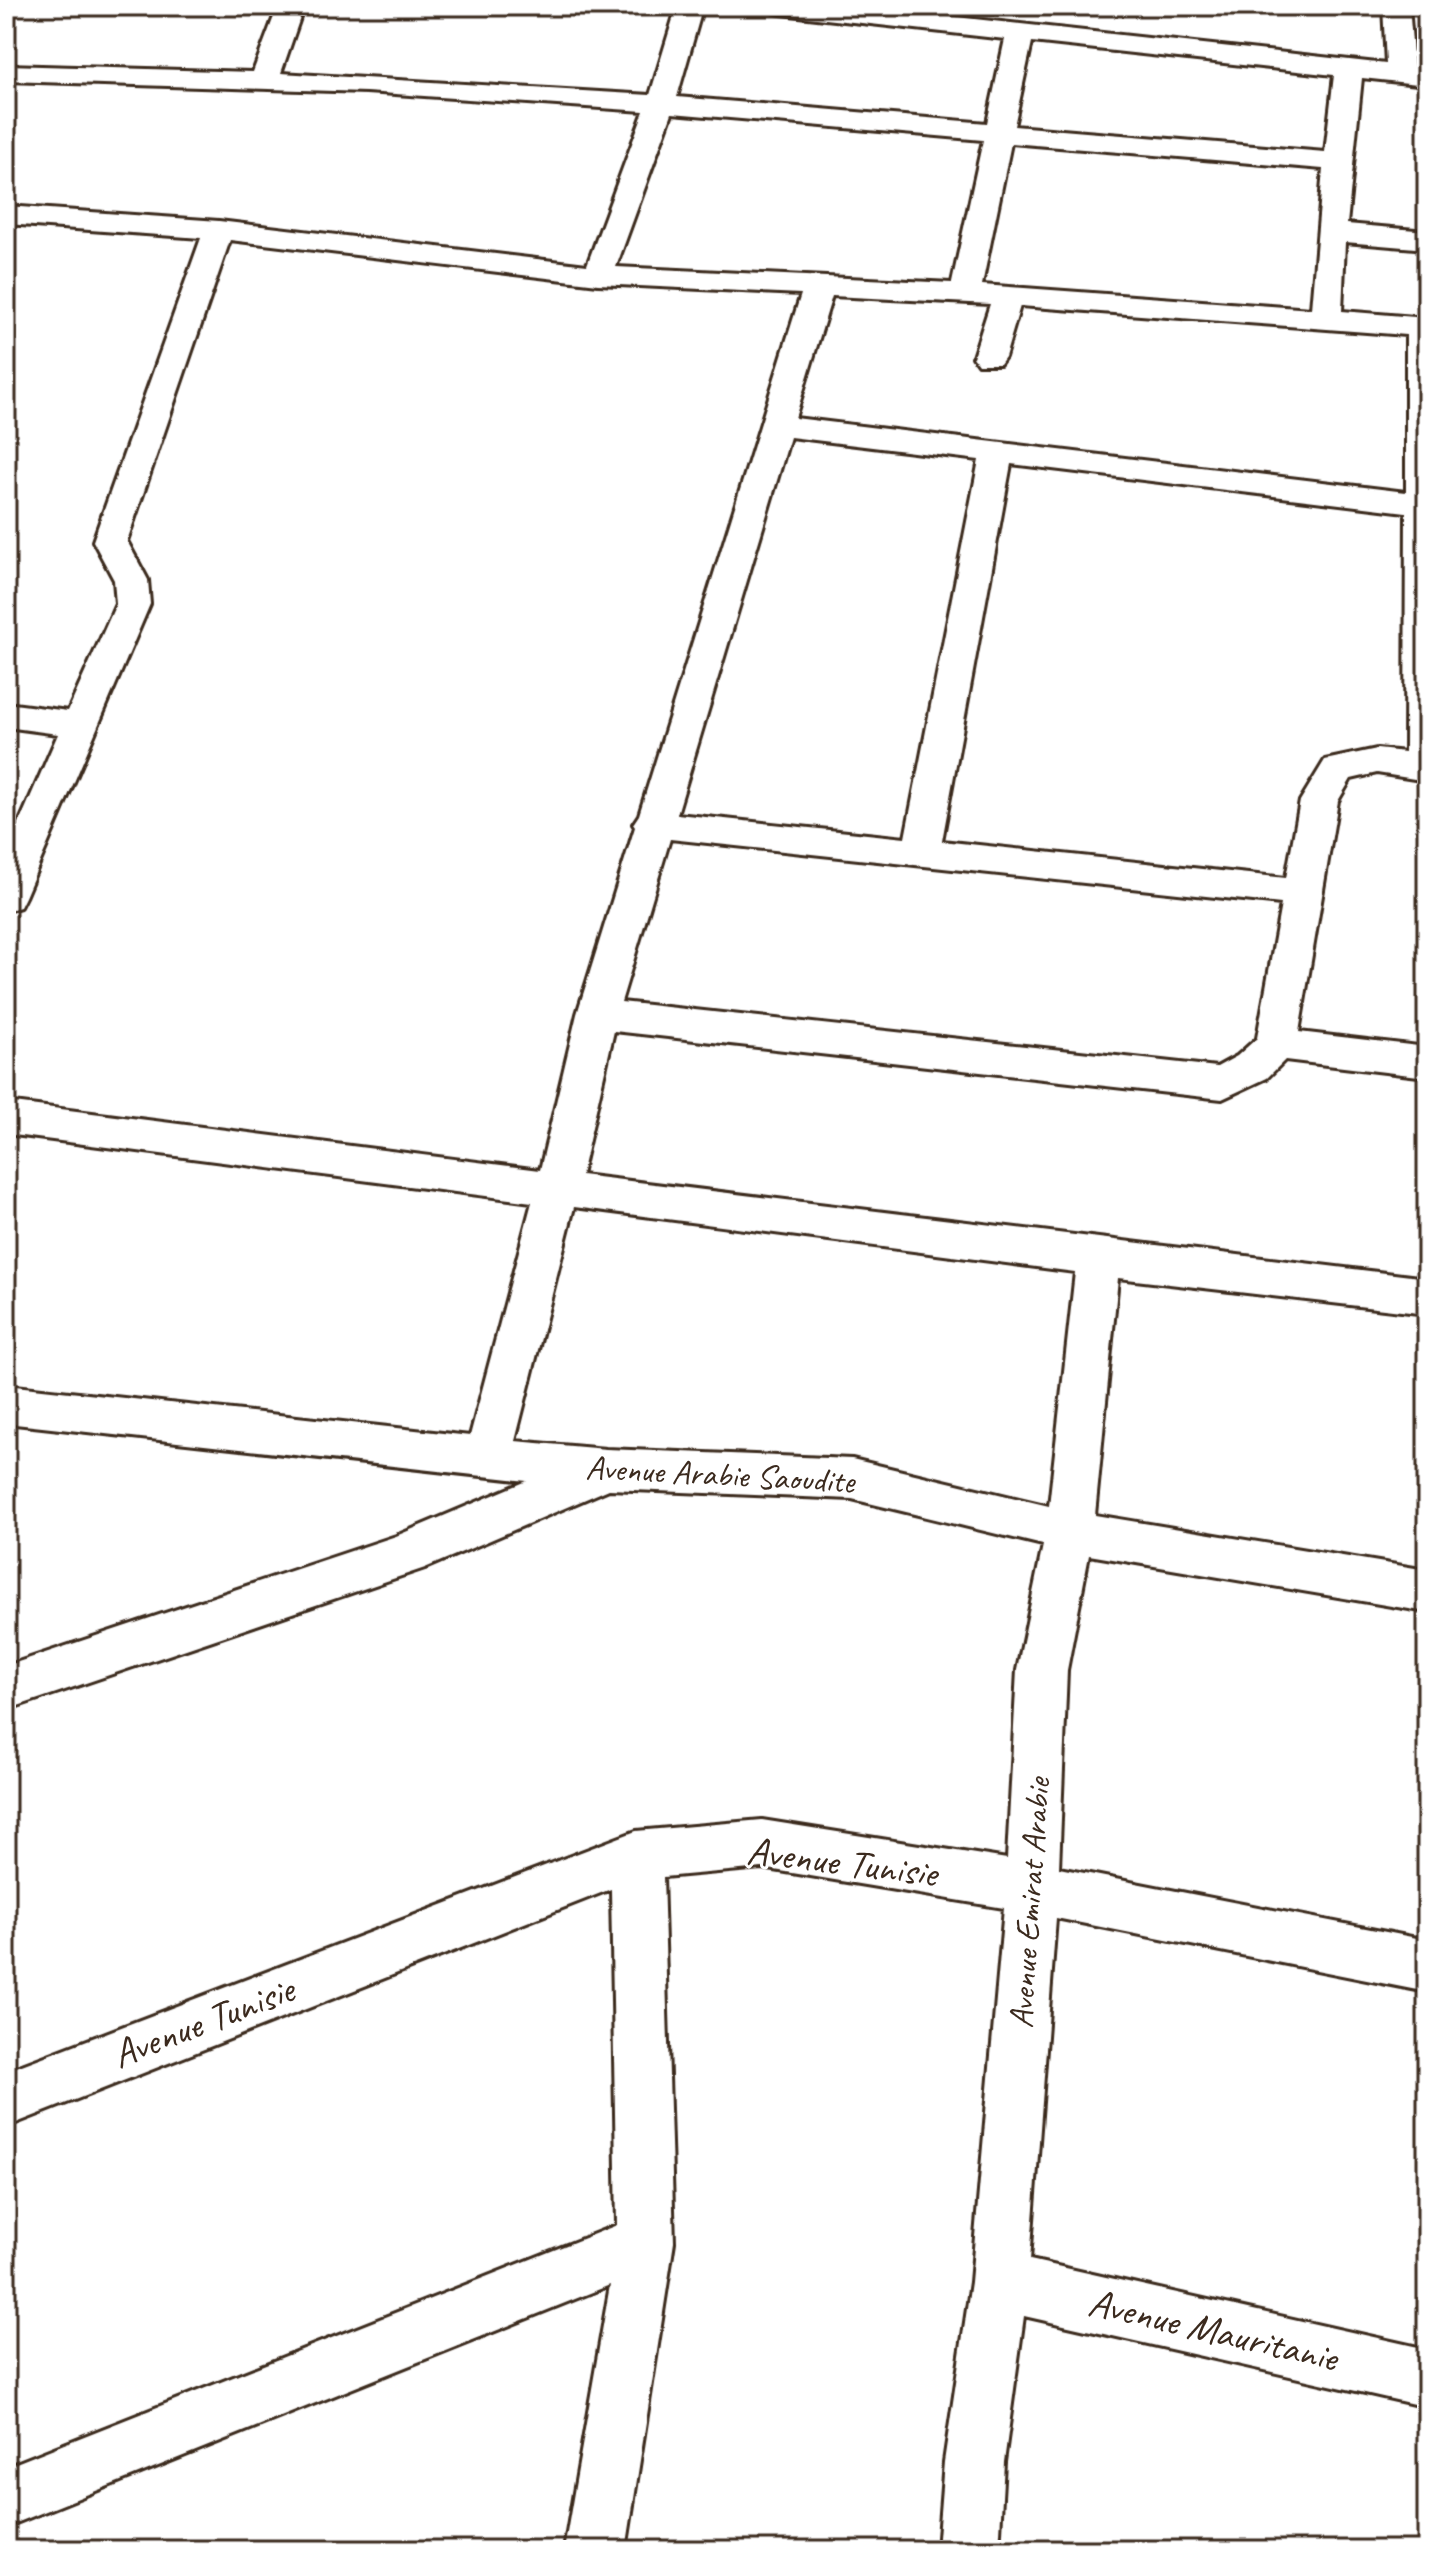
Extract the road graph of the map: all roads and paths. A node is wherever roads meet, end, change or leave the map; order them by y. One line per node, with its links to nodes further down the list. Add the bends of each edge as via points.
1 (291, 6): 11 (street)
2 (690, 6): 12 (street)
3 (781, 6): 5 (street)
4 (1396, 6): 10 (street)
5 (826, 8): 6 (street)
6 (977, 16): 7 (street)
7 (1020, 32): 8 (street); 13 (street)
8 (1349, 68): 10 (street); 14 (street)
9 (6, 73): 11 (street)
10 (1414, 76)
11 (264, 81): 12 (street)
12 (661, 104): 13 (street); 19 (street)
13 (999, 132): 14 (street); 21 (street)
14 (1338, 162): 17 (street)
15 (6, 215): 16 (street)
16 (219, 230): 19 (street); 30 (street, via 110,541 131,580 133,604)
17 (1331, 232): 18 (street); 23 (street)
18 (1427, 240)
19 (598, 275): 20 (street)
20 (819, 287): 21 (street); 26 (street)
21 (965, 293): 22 (street)
22 (1007, 299): 23 (street); 25 (street)
23 (1326, 320): 24 (street)
24 (1424, 327): 28 (street)
25 (989, 357)
26 (775, 425): 27 (street); 32 (street)
27 (997, 453): 28 (street); 33 (street)
28 (1422, 504): 31 (street)
29 (6, 715): 30 (street)
30 (80, 725): 34 (street)
31 (1425, 768): 35 (street, via 1377,761 1338,769 1319,801)
32 (652, 824): 33 (street); 36 (street)
33 (921, 853): 35 (street)
34 (8, 886)
35 (1303, 893): 37 (street)
36 (597, 1014): 37 (street, via 1222,1083 1252,1067); 40 (street)
37 (1276, 1044): 38 (street)
38 (1427, 1062)
39 (6, 1118): 40 (street)
40 (557, 1189): 41 (street); 44 (street)
41 (1098, 1258): 42 (street); 46 (street, Avenue Emirat Arabie)
42 (1427, 1296)
43 (6, 1404): 44 (street, Avenue Arabie Saoudite)
44 (488, 1458): 45 (street, Avenue Arabie Saoudite)
45 (606, 1469): 46 (street, Avenue Arabie Saoudite, via 852,1479); 48 (street, via 408,1553)
46 (1070, 1531): 47 (street, Avenue Arabie Saoudite); 50 (street, Avenue Emirat Arabie, via 1042,1670)
47 (1427, 1591)
48 (6, 1688)
49 (636, 1855): 50 (street, Avenue Tunisie, via 762,1844); 52 (street, Avenue Tunisie); 53 (street)
50 (1032, 1888): 51 (street, Avenue Tunisie); 54 (street, Avenue Emirat Arabie)
51 (1427, 1966)
52 (6, 2099)
53 (646, 2242): 56 (street); 57 (street)
54 (1000, 2282): 55 (street, Avenue Mauritanie); 58 (street, Avenue Emirat Arabie, via 974,2462)
55 (1427, 2378)
56 (6, 2497)
57 (595, 2550)
58 (968, 2550)

